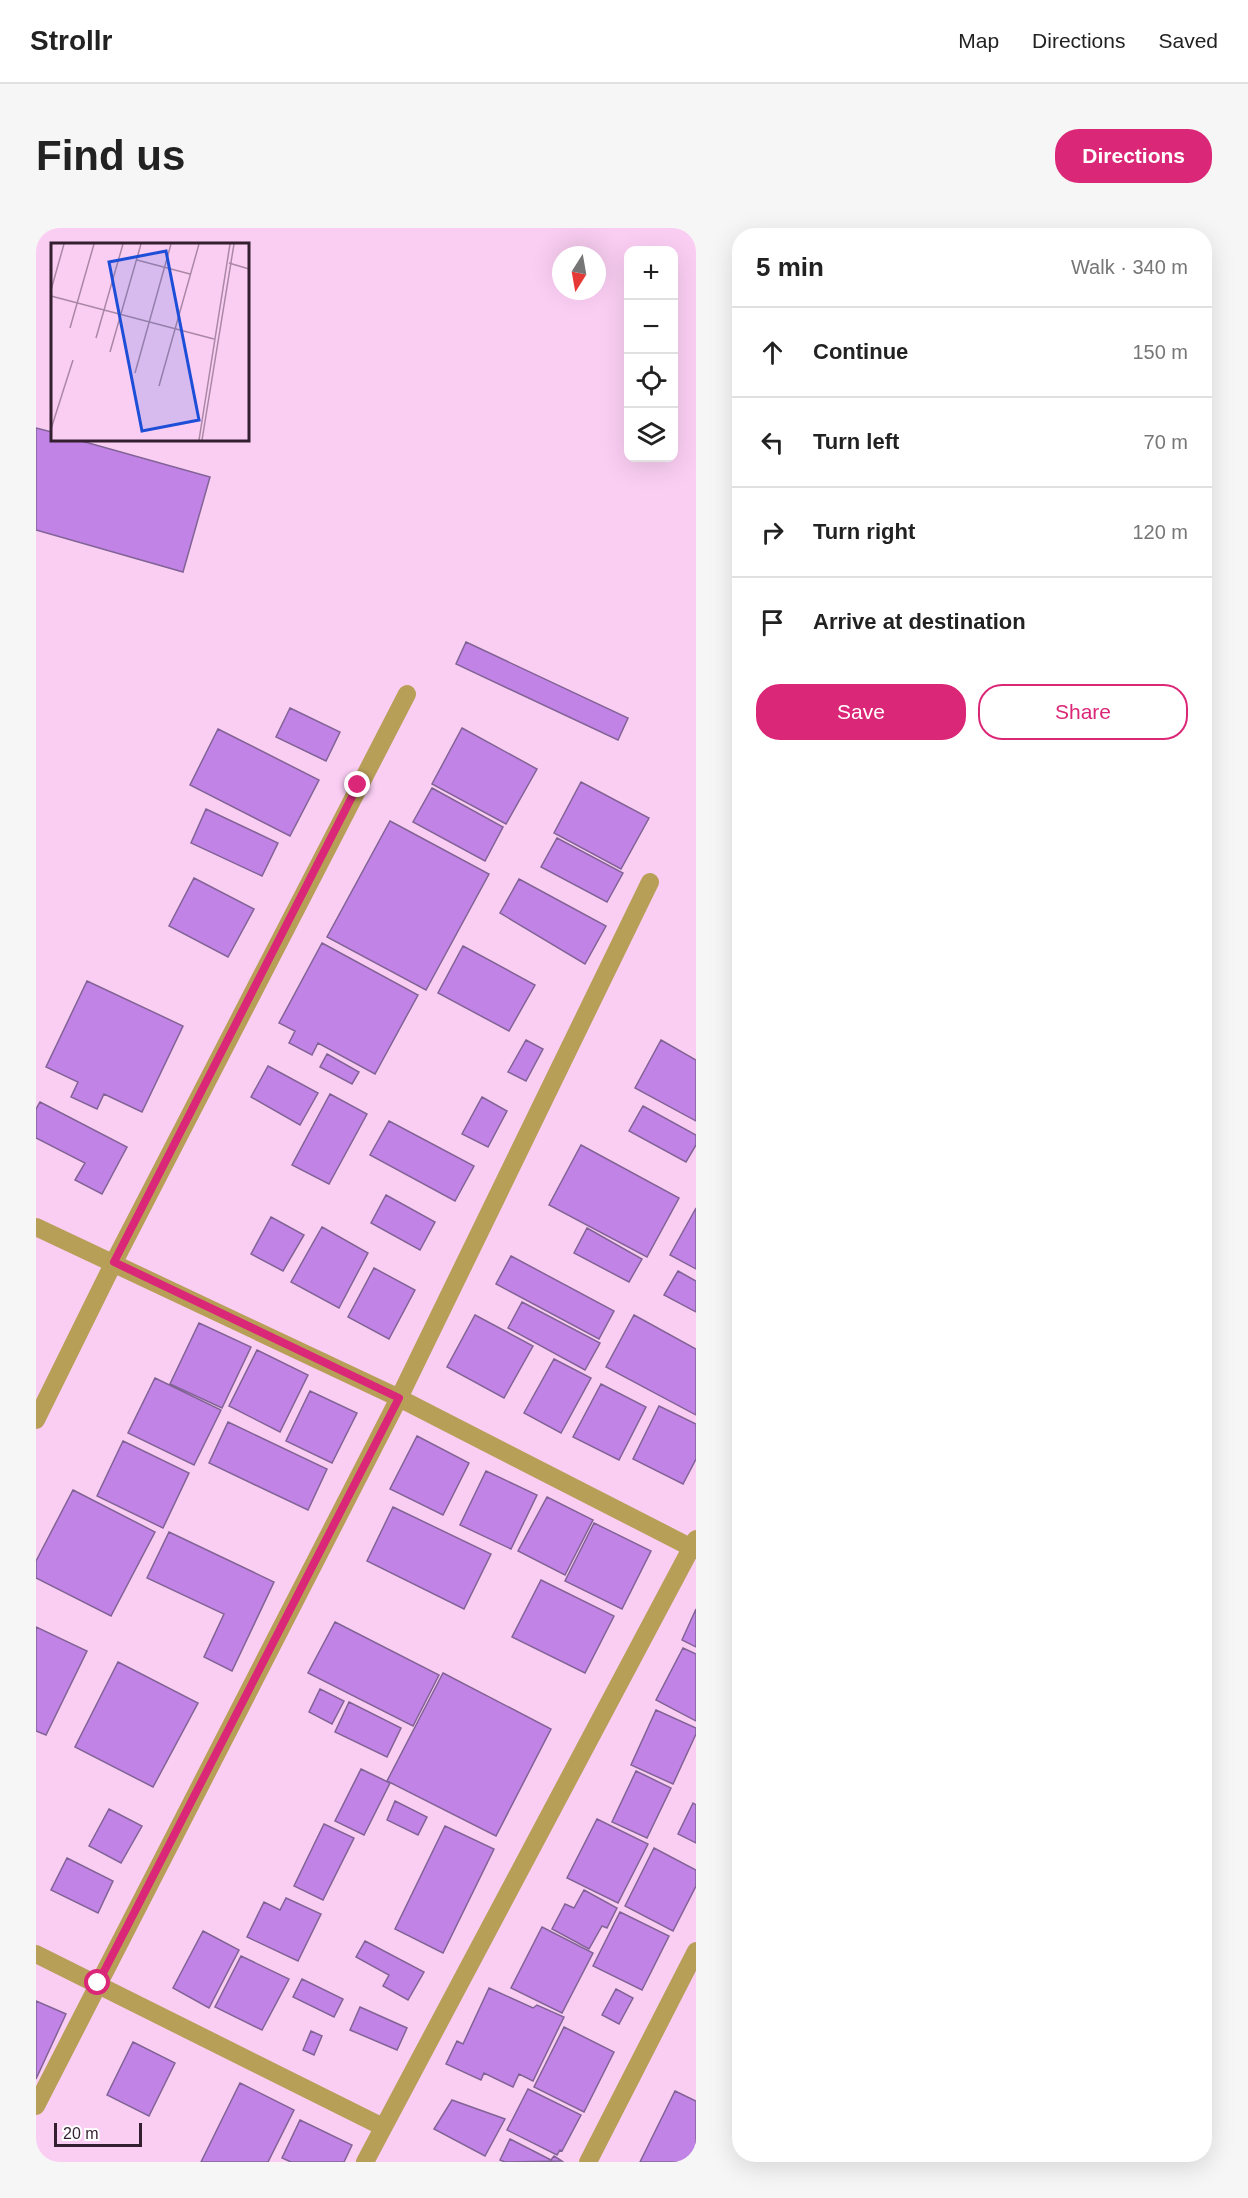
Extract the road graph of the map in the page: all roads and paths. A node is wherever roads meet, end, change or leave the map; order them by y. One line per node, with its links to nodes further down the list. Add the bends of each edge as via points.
1 (407, 694): 4 (street)
2 (650, 882): 5 (street)
3 (36, 1227): 4 (street)
4 (114, 1262): 5 (street); 6 (street)
5 (399, 1398): 7 (street); 10 (street)
6 (36, 1420)
7 (695, 1545): 12 (street)
8 (696, 1951): 14 (street)
9 (36, 1954): 10 (street)
10 (98, 1983): 11 (street); 12 (street)
11 (36, 2106)
12 (382, 2127): 13 (street)
13 (365, 2162)
14 (588, 2162)

